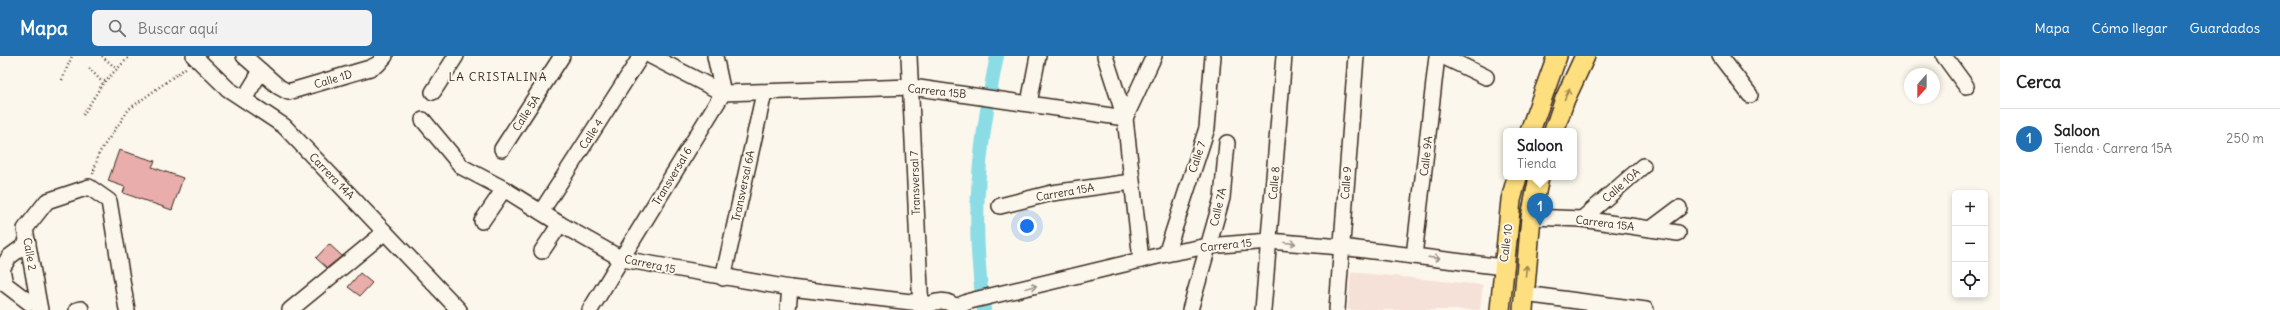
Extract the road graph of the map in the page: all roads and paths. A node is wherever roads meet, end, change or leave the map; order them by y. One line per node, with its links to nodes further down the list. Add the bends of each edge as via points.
1 (72, 56): 29 (path)
2 (102, 56): 26 (path)
3 (130, 56): 26 (path)
4 (244, 56): 27 (street)
5 (456, 56): 33 (street)
6 (562, 56): 45 (street, Calle 5A)
7 (641, 56): 54 (street, Calle 4)
8 (651, 56): 35 (street)
9 (716, 56): 35 (street)
10 (909, 56): 32 (street, Transversal 7)
11 (1038, 56): 38 (street)
12 (1105, 56): 40 (street)
13 (1154, 56): 40 (street)
14 (1213, 56): 67 (street, Calle 7, via 1207,128)
15 (1284, 56): 62 (street, Calle 8)
16 (1356, 56): 65 (street, Calle 9)
17 (1437, 56): 68 (street, Calle 9A)
18 (1442, 56): 28 (street)
19 (1557, 56): 42 (main road)
20 (1585, 56): 43 (main road, one-way to 20)
21 (1720, 56): 36 (street)
22 (1944, 56): 31 (street)
23 (195, 58): 37 (street, Carrera 14A, via 228,89); 50 (path, via 129,109 99,153)
24 (382, 60): 27 (street, Calle 1D, via 288,92)
25 (89, 68): 30 (path)
26 (117, 69): 30 (path)
27 (261, 71): 37 (street)
28 (1486, 77)
29 (62, 80)
30 (103, 83): 39 (path)
31 (1966, 86)
32 (912, 87): 34 (street, Carrera 15B); 38 (street, Carrera 15B); 76 (street, Transversal 7)
33 (433, 92)
34 (764, 93): 35 (street, Carrera 15B); 72 (street, Transversal 6A)
35 (723, 94): 69 (street, Transversal 6)
36 (1750, 95)
37 (244, 99): 60 (street, Carrera 14A, via 284,126)
38 (1029, 103): 40 (street, Carrera 15B)
39 (83, 115)
40 (1125, 118): 49 (street)
41 (423, 120): 51 (street, Carrera 15, via 462,167)
42 (1531, 128)
43 (1555, 128)
44 (1227, 144): 64 (street, Calle 7A, via 1222,198)
45 (502, 149)
46 (1643, 166): 56 (street, Calle 10A)
47 (1516, 180): 71 (main road, Calle 10, via 1511,200)
48 (1538, 180): 55 (main road, Calle 10)
49 (1131, 182): 52 (street, Carrera 15A, via 1052,193); 70 (street)
50 (89, 187): 63 (street, Calle 2, via 47,201 25,229); 78 (street, via 109,201)
51 (504, 189): 54 (street, Carrera 15); 57 (street)
52 (1000, 206)
53 (1679, 208): 59 (street)
54 (541, 212): 58 (street, Carrera 15)
55 (1531, 217): 56 (street, Carrera 15A); 74 (main road, Calle 10, one-way to 55)
56 (1582, 219): 59 (street, Carrera 15A)
57 (482, 221)
58 (560, 224): 66 (street); 69 (street, Carrera 15)
59 (1651, 229): 61 (street, Carrera 15A)
60 (385, 232): 79 (street); 80 (street, Carrera 14A)
61 (1678, 233)
62 (1269, 241): 64 (street, Carrera 15); 65 (street, Carrera 15, one-way to 65); 84 (street, Calle 8)
63 (28, 243): 75 (street, Calle 2); 75 (street, via 9,257 2,269 5,284 30,303)
64 (1208, 246): 67 (street, Carrera 15); 83 (street)
65 (1341, 247): 68 (street, Carrera 15); 85 (street, Calle 9)
66 (542, 251)
67 (1166, 254): 70 (street, Carrera 15)
68 (1414, 256): 71 (street, Carrera 15, one-way to 71)
69 (622, 259): 72 (street, Carrera 15); 81 (street, Transversal 6)
70 (1141, 260): 77 (street, Carrera 15, one-way to 70, via 970,301)
71 (1503, 267): 86 (main road, Calle 10)
72 (723, 278): 73 (street, Carrera 15)
73 (790, 288): 76 (street, Carrera 15); 82 (street)
74 (1524, 302): 87 (street)
75 (39, 306)
76 (922, 308): 77 (street, via 940,301)
77 (956, 309)
78 (128, 310)
79 (290, 310)
80 (459, 310)
81 (590, 310)
82 (788, 310)
83 (1190, 310)
84 (1263, 310)
85 (1337, 310)
86 (1500, 310)
87 (1646, 310)

